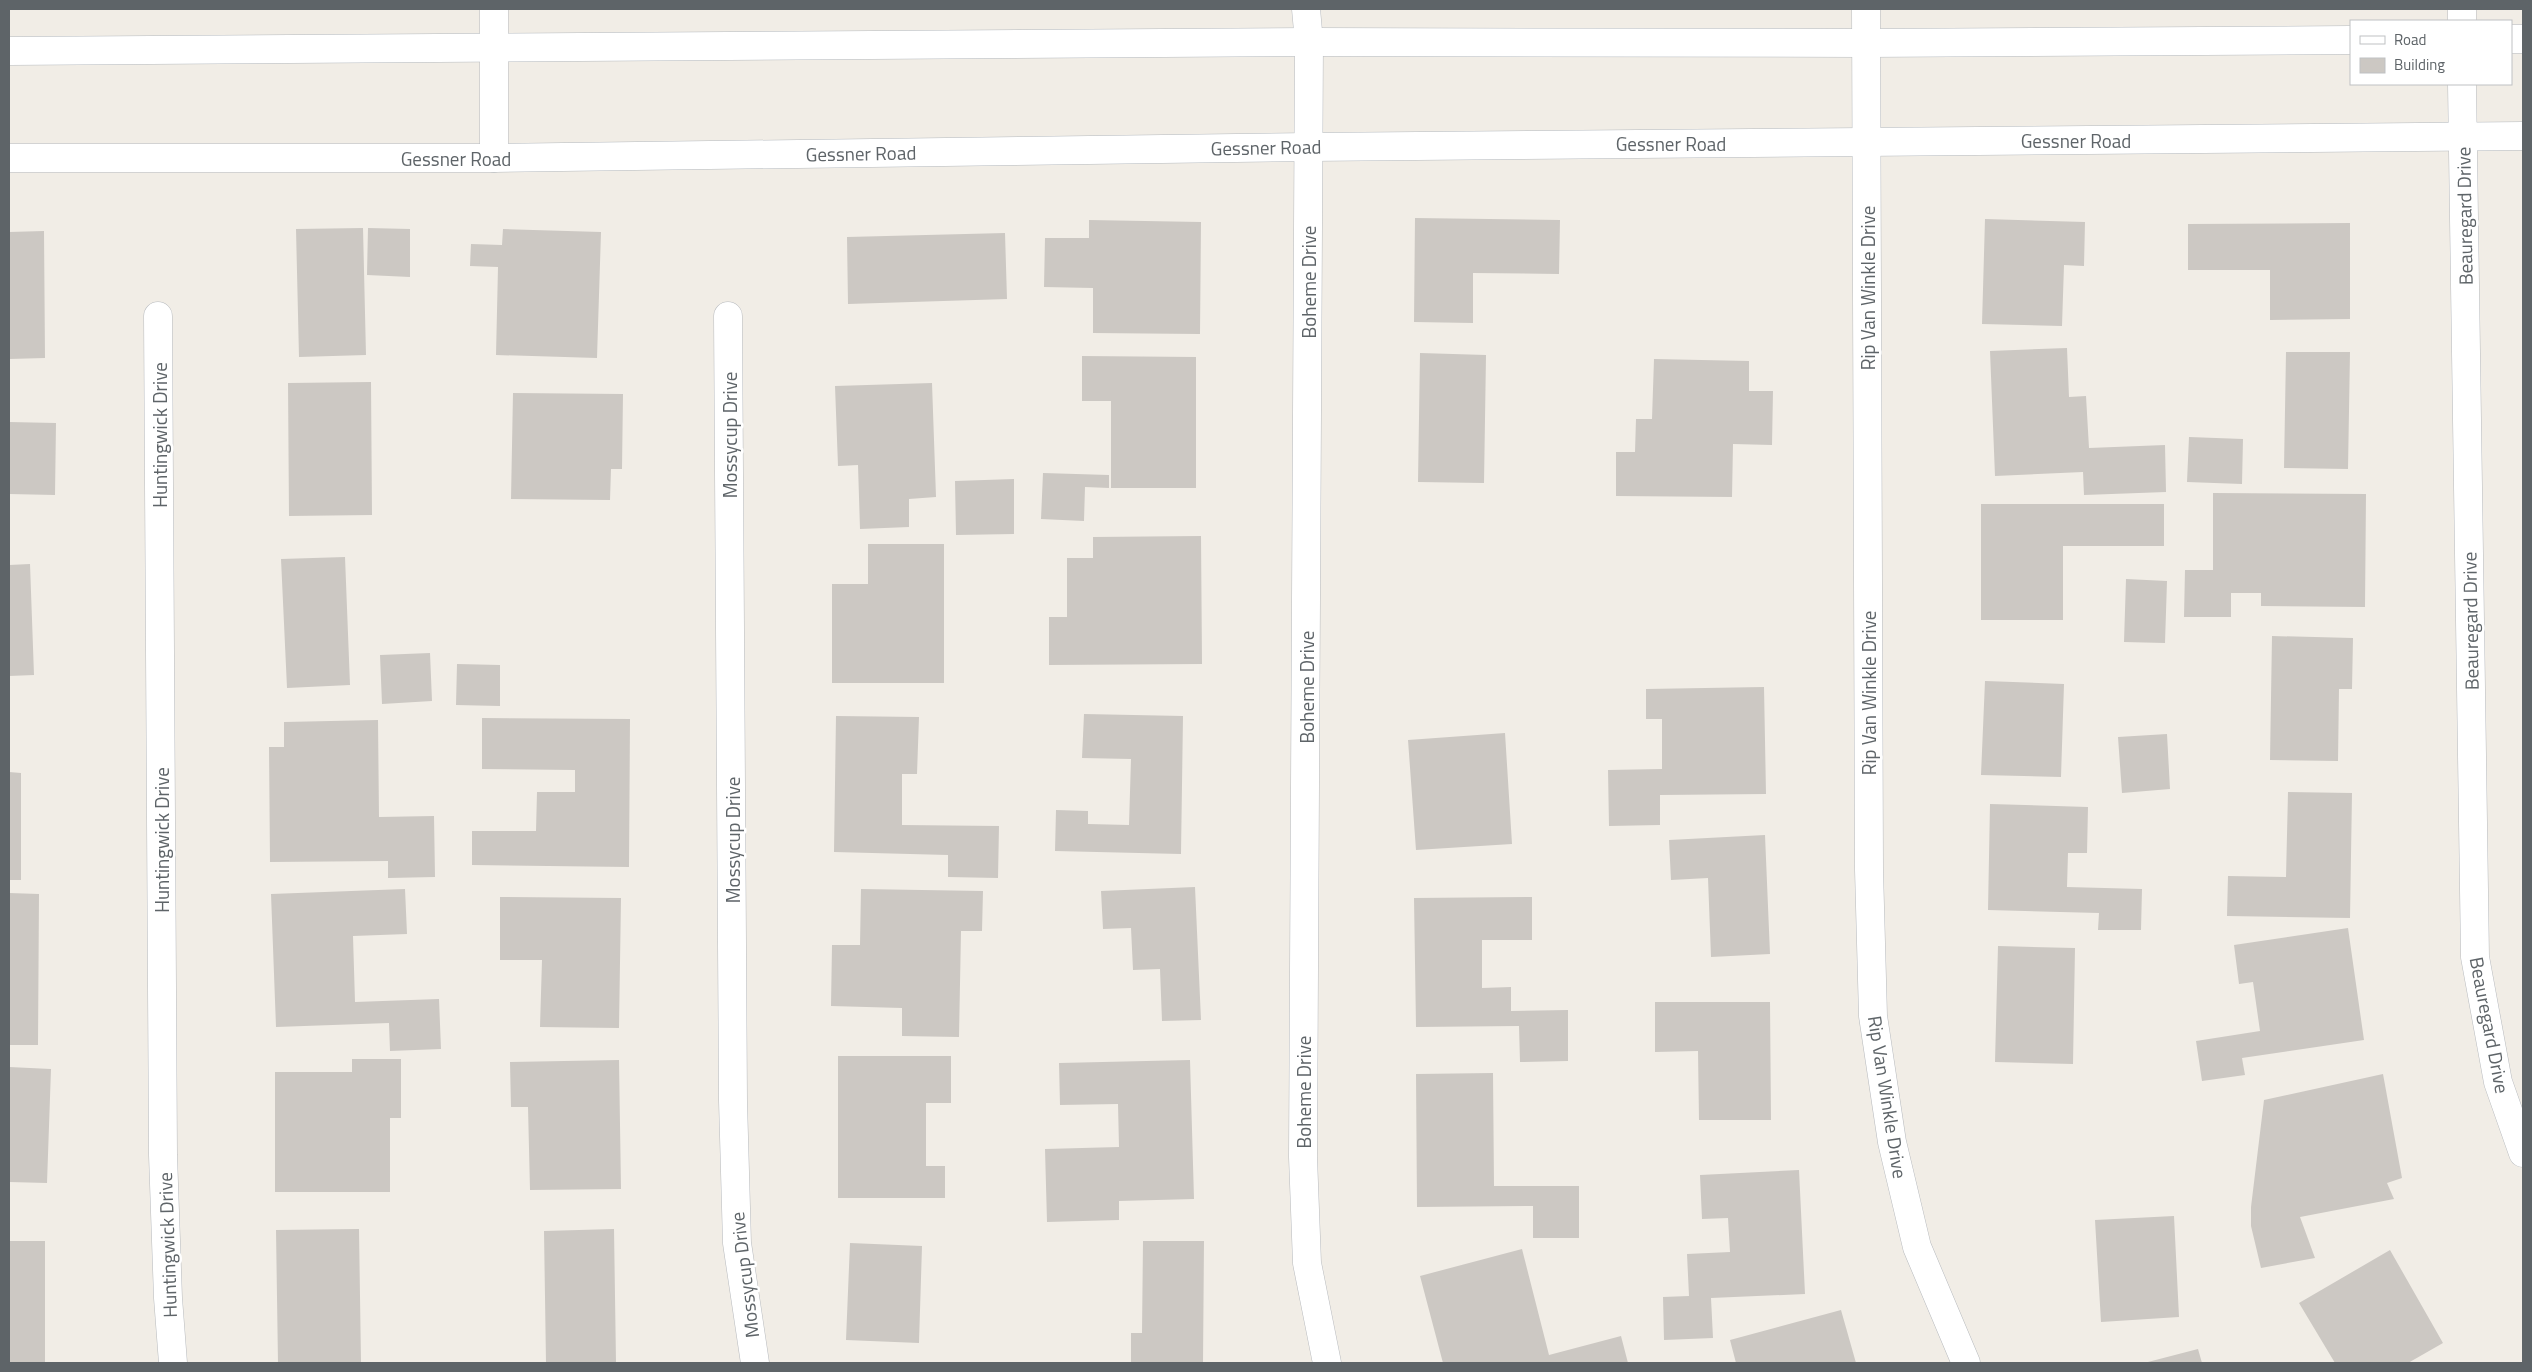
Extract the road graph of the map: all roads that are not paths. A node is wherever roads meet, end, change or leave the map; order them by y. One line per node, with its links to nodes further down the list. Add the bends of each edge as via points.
1 (494, 9): 7 (street)
2 (1306, 9): 5 (street, Boheme Drive)
3 (1866, 9): 6 (street, Rip Van Winkle Drive)
4 (2350, 40): 6 (street)
5 (1309, 42): 6 (street); 7 (street); 13 (street, Boheme Drive)
6 (1866, 43): 12 (street, Rip Van Winkle Drive)
7 (494, 47): 8 (street); 15 (street)
8 (9, 51)
9 (2462, 85): 11 (street, Beauregard Drive)
10 (2523, 136): 11 (street, Gessner Road)
11 (2463, 137): 12 (street, Gessner Road); 18 (street, Beauregard Drive, via 2476,957 2498,1082)
12 (1866, 142): 13 (street, Gessner Road); 22 (street, Rip Van Winkle Drive, via 1869,870 1873,1016 1892,1142 1917,1247)
13 (1308, 146): 15 (street, Gessner Road); 21 (street, Boheme Drive, via 1303,1158 1307,1263)
14 (9, 158): 15 (street, Gessner Road)
15 (494, 158)
16 (158, 316): 19 (street, Huntingwick Drive, via 163,1155)
17 (728, 316): 20 (street, Mossycup Drive, via 736,1205 737,1243)
18 (2523, 1153)
19 (173, 1363)
20 (755, 1363)
21 (1327, 1363)
22 (1966, 1363)

